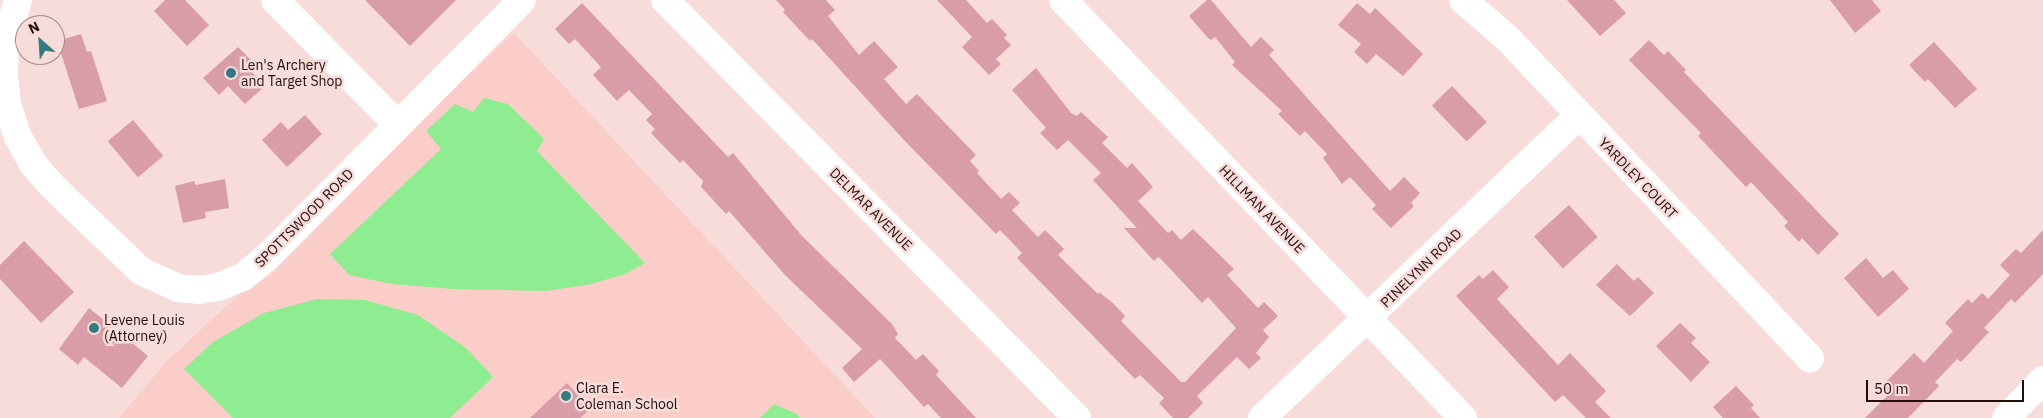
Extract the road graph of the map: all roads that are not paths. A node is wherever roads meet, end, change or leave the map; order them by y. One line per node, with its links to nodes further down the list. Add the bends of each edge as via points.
1 (18, 0): 8 (street, SPOTTSWOOD ROAD, via 5,42 4,75 8,104 18,135 33,164 141,271 165,284 199,290 218,287 243,277)
2 (275, 0): 8 (street)
3 (522, 0): 8 (street, SPOTTSWOOD ROAD)
4 (665, 0): 12 (street, DELMAR AVENUE)
5 (1062, 0): 9 (street, HILLMAN AVENUE)
6 (1463, 0): 7 (street, YARDLEY COURT, via 1507,38)
7 (1578, 116): 9 (street, PINELYNN ROAD); 10 (street, YARDLEY COURT)
8 (397, 124)
9 (1368, 320): 13 (street, PINELYNN ROAD); 14 (street, HILLMAN AVENUE)
10 (1810, 358)
11 (2043, 380): 15 (street)
12 (1077, 418)
13 (1262, 418)
14 (1462, 418)
15 (2006, 418)

